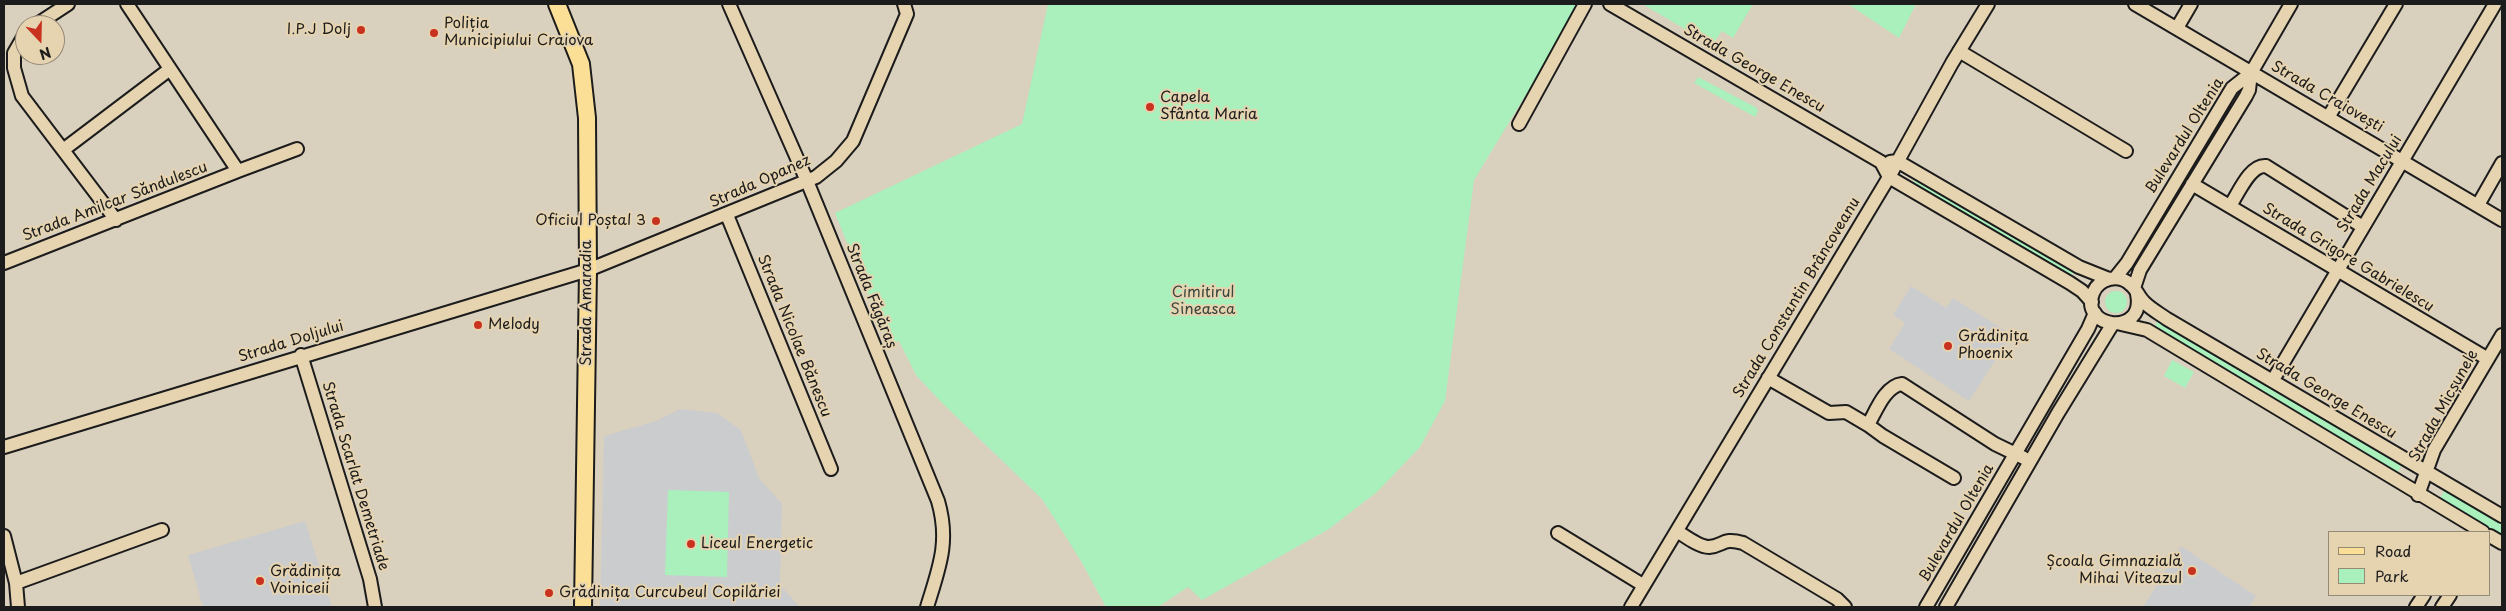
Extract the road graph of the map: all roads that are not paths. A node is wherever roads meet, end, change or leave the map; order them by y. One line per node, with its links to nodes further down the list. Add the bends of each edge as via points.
1 (68, 4): 14 (street)
2 (127, 4): 18 (street, Strada Amilcar Săndulescu)
3 (557, 4): 40 (main road, Strada Amaradia, via 584,80)
4 (729, 4): 31 (street, Strada Făgăraș)
5 (1585, 4): 21 (street)
6 (1610, 4): 27 (street, Strada George Enescu)
7 (1988, 4): 17 (street, Strada Constantin Brâncoveanu)
8 (2135, 4): 15 (street, Strada Craiovești)
9 (2191, 4): 15 (street)
10 (2291, 4): 19 (street)
11 (2396, 4): 20 (street)
12 (2495, 4): 25 (street, Strada Macului)
13 (906, 9): 31 (street, Strada Opanez, via 853,141 836,161)
14 (51, 15)
15 (2177, 28): 19 (street, Strada Craiovești)
16 (15, 51): 23 (street, via 14,68 22,96)
17 (1959, 51): 24 (street); 26 (street, Strada Constantin Brâncoveanu)
18 (170, 69): 23 (street); 29 (street, Strada Amilcar Săndulescu)
19 (2251, 73): 20 (street, Strada Craiovești); 32 (street, Bulevardul Oltenia, via 2246,96); 42 (street, Bulevardul Oltenia, via 2236,82 2127,263)
20 (2330, 116): 25 (street, Strada Craiovești)
21 (1519, 124)
22 (297, 149): 29 (street, Strada Amilcar Săndulescu)
23 (63, 150): 36 (street)
24 (2126, 151)
25 (2403, 160): 33 (street, Strada Craiovești); 38 (street, Strada Macului)
26 (1897, 161): 27 (street); 30 (street, Strada Constantin Brâncoveanu); 42 (street, via 2079,267)
27 (1882, 163): 30 (street)
28 (2502, 163): 33 (street)
29 (238, 171): 36 (street, Strada Amilcar Săndulescu)
30 (1889, 177): 44 (street, via 2070,283 2082,291); 49 (street, Strada Constantin Brâncoveanu)
31 (807, 181): 35 (street, Strada Opanez); 75 (street, Strada Făgăraș, via 942,516 945,542)
32 (2192, 184): 34 (street, Strada Grigore Gabrielescu); 43 (street, Bulevardul Oltenia, via 2140,270)
33 (2478, 205): 37 (street, Strada Craiovești)
34 (2230, 206): 38 (street, via 2252,171 2258,166 2266,166); 41 (street, Strada Grigore Gabrielescu)
35 (727, 215): 40 (street, Strada Opanez); 55 (street, Strada Nicolae Bănescu)
36 (116, 220): 39 (street, Strada Amilcar Săndulescu)
37 (2502, 220)
38 (2363, 227): 41 (street, Strada Macului)
39 (4, 264)
40 (588, 270): 47 (street, Strada Doljului); 74 (main road, Strada Amaradia)
41 (2338, 270): 48 (street, Strada Grigore Gabrielescu); 50 (street, Strada Macului)
42 (2112, 279): 43 (street, via 2126,281); 44 (street, via 2096,288)
43 (2135, 291): 45 (street, via 2138,305 2134,314); 50 (street, Strada George Enescu, via 2146,305 2167,319)
44 (2093, 307): 45 (street, via 2101,320); 53 (street, Bulevardul Oltenia, via 2088,329)
45 (2117, 324): 54 (street); 58 (street, via 2147,330)
46 (2502, 335): 48 (street, Strada Micșunele)
47 (301, 355): 52 (street, Strada Doljului); 73 (street, Strada Scarlat Demetriade, via 370,580)
48 (2488, 359): 56 (street, Strada Micșunele, via 2434,450)
49 (1768, 378): 51 (street, via 1829,413 1846,412); 62 (street, Strada Constantin Brâncoveanu)
50 (2273, 380): 56 (street, Strada George Enescu)
51 (1868, 424): 53 (street, via 1888,392 1895,385 1902,384); 57 (street)
52 (4, 447)
53 (2015, 455): 54 (street); 78 (street, Bulevardul Oltenia)
54 (2030, 460): 79 (street)
55 (831, 469)
56 (2425, 472): 58 (street, Strada Micșunele); 59 (street, Strada George Enescu)
57 (1954, 478)
58 (2418, 494): 60 (street)
59 (2502, 516)
60 (2463, 528): 63 (street)
61 (162, 530): 68 (street)
62 (1677, 531): 69 (street, Strada Constantin Brâncoveanu); 77 (street, via 1704,546 1731,539 1742,543 1837,599)
63 (2478, 531)
64 (1558, 533): 69 (street)
65 (4, 536): 68 (street)
66 (2491, 537): 67 (street)
67 (2502, 543)
68 (16, 583): 72 (street)
69 (1643, 586): 76 (street, Strada Constantin Brâncoveanu)
70 (2423, 596): 80 (street)
71 (2449, 596): 81 (street)
72 (18, 607)
73 (375, 607)
74 (583, 607)
75 (926, 607)
76 (1631, 607)
77 (1844, 607)
78 (1926, 607)
79 (1946, 607)
80 (2416, 607)
81 (2442, 607)

